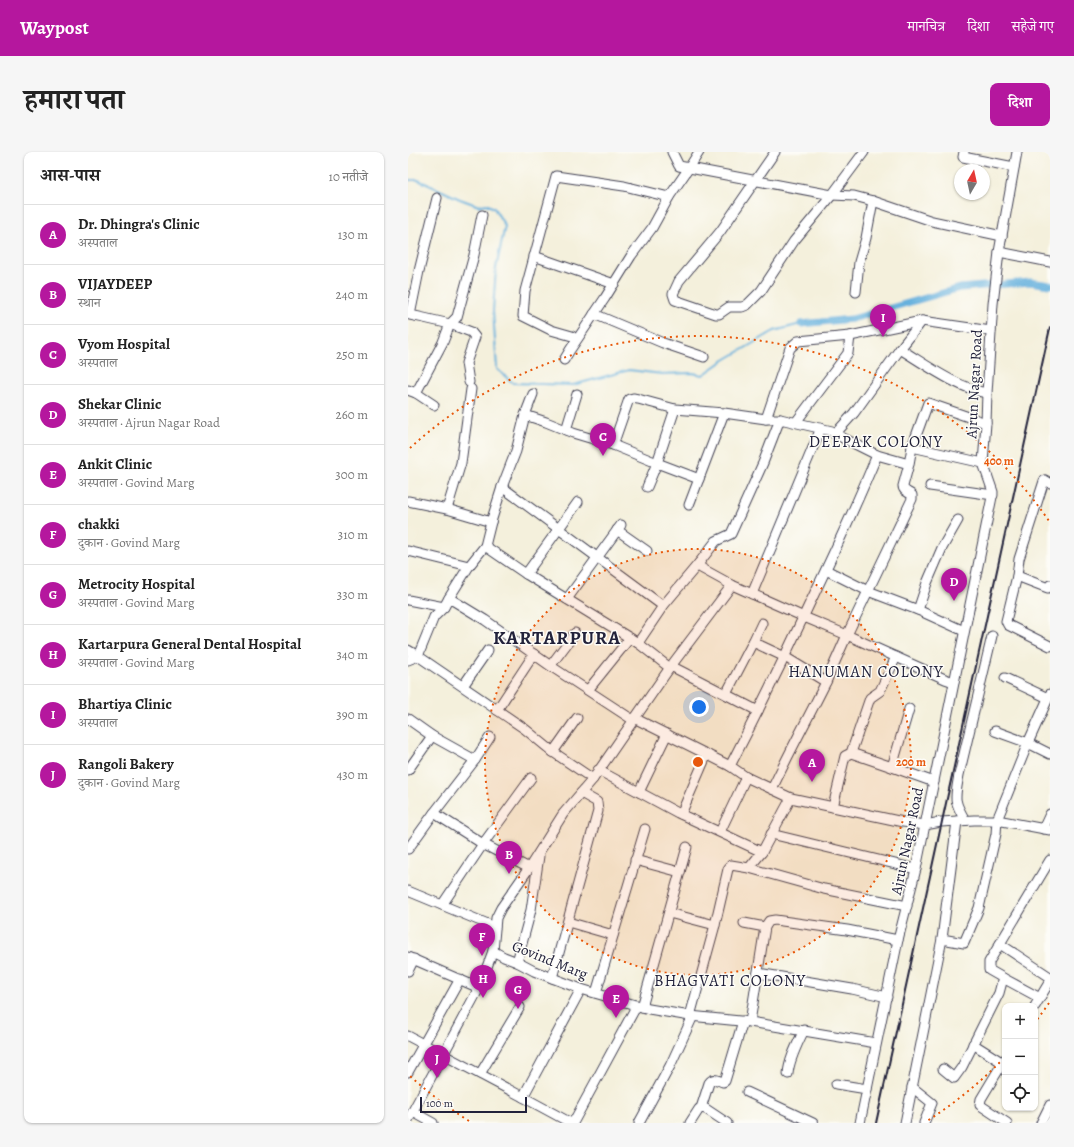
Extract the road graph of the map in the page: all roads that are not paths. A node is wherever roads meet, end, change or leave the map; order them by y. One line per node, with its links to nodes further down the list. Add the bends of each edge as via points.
1 (672, 152): 8 (street, via 680,166)
2 (699, 152): 8 (street)
3 (775, 152): 9 (street)
4 (864, 152): 10 (street)
5 (964, 152): 7 (street, via 963,157)
6 (1017, 152): 7 (street, Ajrun Nagar Road)
7 (1014, 167): 15 (street, Ajrun Nagar Road)
8 (689, 168): 9 (street); 11 (street)
9 (756, 180): 10 (street); 10 (street, via 720,232 679,281 673,294 675,300 716,314 729,307 747,305 761,291 794,241)
10 (832, 195): 13 (street, via 854,196)
11 (669, 197): 16 (street, via 624,186 556,176); 19 (street, via 652,228)
12 (437, 198): 22 (street)
13 (873, 201): 15 (street, via 932,221); 20 (street, via 859,262)
14 (482, 215): 24 (street, via 474,255 456,317)
15 (1002, 236): 17 (street, Ajrun Nagar Road)
16 (534, 256): 19 (street); 26 (street, via 525,291 523,316 551,330)
17 (999, 256): 18 (street); 25 (street, Ajrun Nagar Road)
18 (1050, 262)
19 (614, 284): 21 (street)
20 (856, 292)
21 (594, 314): 29 (street, via 663,344); 30 (street)
22 (409, 315): 24 (street)
23 (922, 321): 25 (street); 27 (street); 28 (street)
24 (450, 324): 31 (street, via 443,342); 61 (street, via 471,332 475,337 466,362 470,386 460,463)
25 (991, 331): 32 (street, Ajrun Nagar Road)
26 (572, 336)
27 (850, 336): 39 (street, via 798,341 790,348); 41 (street, via 848,353)
28 (900, 349): 32 (street, via 944,376 977,391); 45 (street, via 854,413)
29 (704, 357)
30 (564, 360)
31 (412, 392): 35 (street)
32 (987, 392): 42 (street, Ajrun Nagar Road)
33 (533, 394): 38 (street)
34 (578, 394): 44 (street)
35 (434, 405)
36 (675, 409): 37 (street); 46 (street, via 629,399); 49 (street)
37 (724, 413): 39 (street); 52 (street)
38 (525, 415): 44 (street); 55 (street, via 516,451)
39 (766, 419): 40 (street)
40 (780, 419): 41 (street); 69 (street, via 731,534 716,541)
41 (796, 422): 43 (street)
42 (986, 423): 47 (street, via 928,403); 50 (street, Ajrun Nagar Road)
43 (822, 428): 45 (street); 77 (street)
44 (566, 430): 46 (street)
45 (835, 434): 48 (street)
46 (613, 445): 49 (street)
47 (912, 447): 50 (street); 51 (street)
48 (877, 455): 51 (street); 71 (street)
49 (657, 463): 52 (street); 56 (street)
50 (983, 463): 57 (street, Ajrun Nagar Road, via 993,492)
51 (909, 464): 76 (street, via 903,488 912,495 912,499)
52 (699, 479): 60 (street)
53 (1050, 483): 73 (street, via 1044,481 1019,559)
54 (930, 486): 57 (street)
55 (502, 487): 63 (street); 64 (street)
56 (647, 487)
57 (992, 496): 86 (street, Ajrun Nagar Road)
58 (408, 501): 61 (street)
59 (578, 502): 64 (street)
60 (689, 505)
61 (447, 509): 63 (street)
62 (958, 520): 83 (street, via 942,548)
63 (491, 522): 65 (street)
64 (560, 528): 68 (street); 72 (street)
65 (485, 546): 70 (street); 72 (street)
66 (408, 551): 70 (street)
67 (647, 551): 68 (street, via 619,527)
68 (597, 557): 79 (street); 81 (street)
69 (699, 563): 74 (street, via 701,568); 81 (street)
70 (470, 566): 78 (street)
71 (826, 570): 76 (street); 84 (street)
72 (526, 574): 79 (street)
73 (1017, 576): 75 (street); 92 (street, via 1006,621 1008,625)
74 (732, 585): 77 (street); 101 (street)
75 (1049, 587)
76 (868, 591): 83 (street); 88 (street)
77 (752, 594): 84 (street)
78 (449, 598): 82 (street); 95 (street)
79 (567, 599): 90 (street)
80 (408, 600): 82 (street)
81 (663, 606): 90 (street)
82 (444, 607): 96 (street, via 434,617)
83 (918, 610): 86 (street)
84 (804, 617): 88 (street); 97 (street)
85 (762, 623): 91 (street)
86 (964, 631): 104 (street, Ajrun Nagar Road)
87 (574, 633): 100 (street)
88 (847, 636): 98 (street); 103 (street)
89 (992, 636): 142 (street, via 955,796)
90 (634, 641): 101 (street); 106 (street)
91 (753, 642): 97 (street); 107 (street)
92 (1050, 646)
93 (408, 650): 96 (street)
94 (488, 650): 105 (street)
95 (534, 654): 100 (street); 110 (street)
96 (418, 656): 99 (street); 105 (street)
97 (785, 657): 103 (street); 111 (street)
98 (896, 657): 104 (street); 121 (street, via 880,691 870,698)
99 (408, 660)
100 (551, 665): 106 (street)
101 (670, 667): 107 (street); 114 (street)
102 (1006, 678): 108 (street)
103 (826, 682): 133 (street)
104 (954, 682): 132 (street, Ajrun Nagar Road)
105 (463, 686): 110 (street)
106 (588, 690): 114 (street)
107 (726, 694): 111 (street)
108 (1049, 696): 119 (street)
109 (909, 709): 126 (street)
110 (497, 710): 120 (street)
111 (758, 711): 125 (street)
112 (577, 718): 120 (street)
113 (408, 719): 117 (street)
114 (634, 719): 116 (street); 128 (street)
115 (995, 731): 119 (street)
116 (667, 734): 122 (street); 134 (street)
117 (432, 736): 124 (street); 127 (street)
118 (490, 737): 124 (street)
119 (1028, 743): 123 (street); 141 (street)
120 (553, 752): 131 (street)
121 (852, 753): 126 (street); 137 (street, via 846,756)
122 (707, 754): 125 (street); 139 (street)
123 (1050, 754)
124 (475, 760): 138 (street)
125 (730, 766): 129 (street)
126 (892, 767): 132 (street)
127 (408, 770)
128 (598, 770): 131 (street); 134 (street)
129 (746, 777): 133 (street); 146 (street)
130 (531, 778): 148 (street)
131 (593, 779): 135 (street)
132 (934, 782): 143 (street, Ajrun Nagar Road)
133 (772, 789): 136 (street)
134 (639, 792): 139 (street)
135 (581, 793): 151 (street, via 563,814); 163 (street, via 597,802 598,810)
136 (791, 798): 137 (street); 147 (street)
137 (833, 807): 143 (street, via 903,822)
138 (434, 813): 148 (street); 150 (street)
139 (681, 814): 146 (street)
140 (1050, 814): 145 (street)
141 (997, 820): 142 (street); 145 (street); 169 (street, via 979,908 964,943)
142 (961, 821): 143 (street); 169 (street)
143 (926, 824): 157 (street, Ajrun Nagar Road)
144 (645, 830): 153 (street)
145 (1046, 830)
146 (720, 832): 152 (street)
147 (771, 834): 152 (street); 157 (street)
148 (483, 844): 155 (street); 160 (street)
149 (687, 847): 158 (street)
150 (408, 850)
151 (539, 852): 155 (street); 174 (street, via 531,908)
152 (762, 852): 156 (street)
153 (635, 860): 158 (street); 168 (street)
154 (1050, 860): 171 (street)
155 (529, 868): 166 (street, via 501,908)
156 (748, 868): 161 (street, via 824,889); 165 (street, via 731,865 728,869)
157 (916, 869): 161 (street, Ajrun Nagar Road)
158 (680, 872): 162 (street)
159 (408, 891): 160 (street)
160 (442, 905): 166 (street)
161 (907, 906): 170 (street, Ajrun Nagar Road)
162 (669, 913): 165 (street); 187 (street)
163 (568, 922): 168 (street); 178 (street)
164 (744, 923): 167 (street)
165 (715, 924): 189 (street)
166 (495, 927): 172 (street)
167 (765, 927): 170 (street, via 769,921 775,920); 176 (street)
168 (613, 935): 184 (street)
169 (942, 939): 204 (street)
170 (898, 940): 185 (street, Ajrun Nagar Road)
171 (1000, 944): 177 (street); 179 (street, via 990,962 989,970)
172 (493, 951): 174 (street, Govind Marg); 182 (street, Govind Marg)
173 (411, 958): 175 (street); 180 (street)
174 (517, 962): 178 (street, Govind Marg)
175 (408, 972)
176 (758, 972): 185 (street); 190 (street)
177 (1050, 977)
178 (552, 978): 183 (street, Govind Marg)
179 (1003, 978): 186 (street); 195 (street, via 999,993)
180 (460, 979): 182 (street); 194 (street)
181 (1050, 981): 186 (street)
182 (479, 988): 196 (street, Govind Marg)
183 (581, 989): 184 (street, Govind Marg); 207 (street)
184 (596, 993): 187 (street, Govind Marg)
185 (887, 997): 193 (street, Ajrun Nagar Road)
186 (1037, 1002)
187 (640, 1006): 189 (street, Govind Marg); 213 (street)
188 (520, 1007): 201 (street)
189 (691, 1016): 190 (street, Govind Marg); 214 (street, via 670,1066)
190 (747, 1021): 191 (street, Govind Marg); 209 (street, via 725,1081 711,1080)
191 (804, 1030): 193 (street, Govind Marg); 202 (street, via 788,1068)
192 (408, 1036): 194 (street)
193 (876, 1042): 205 (street, Ajrun Nagar Road)
194 (424, 1044): 196 (street); 200 (street)
195 (973, 1044): 197 (street); 199 (street, via 954,1078)
196 (444, 1054): 201 (street); 210 (street, Govind Marg)
197 (1002, 1060)
198 (1002, 1064): 221 (street, via 980,1105)
199 (944, 1069)
200 (408, 1072)
201 (480, 1074): 207 (street)
202 (788, 1074)
203 (836, 1084): 205 (street)
204 (912, 1087): 219 (street); 220 (street, via 932,1103)
205 (867, 1089): 218 (street, Ajrun Nagar Road)
206 (747, 1092): 211 (street)
207 (523, 1098): 213 (street)
208 (1050, 1106): 222 (street)
209 (701, 1108): 215 (street); 216 (street)
210 (410, 1116): 212 (street)
211 (795, 1119): 217 (street)
212 (433, 1123)
213 (572, 1123)
214 (638, 1123)
215 (690, 1123)
216 (727, 1123)
217 (813, 1123)
218 (860, 1123)
219 (905, 1123)
220 (924, 1123)
221 (1007, 1123)
222 (1041, 1123)

